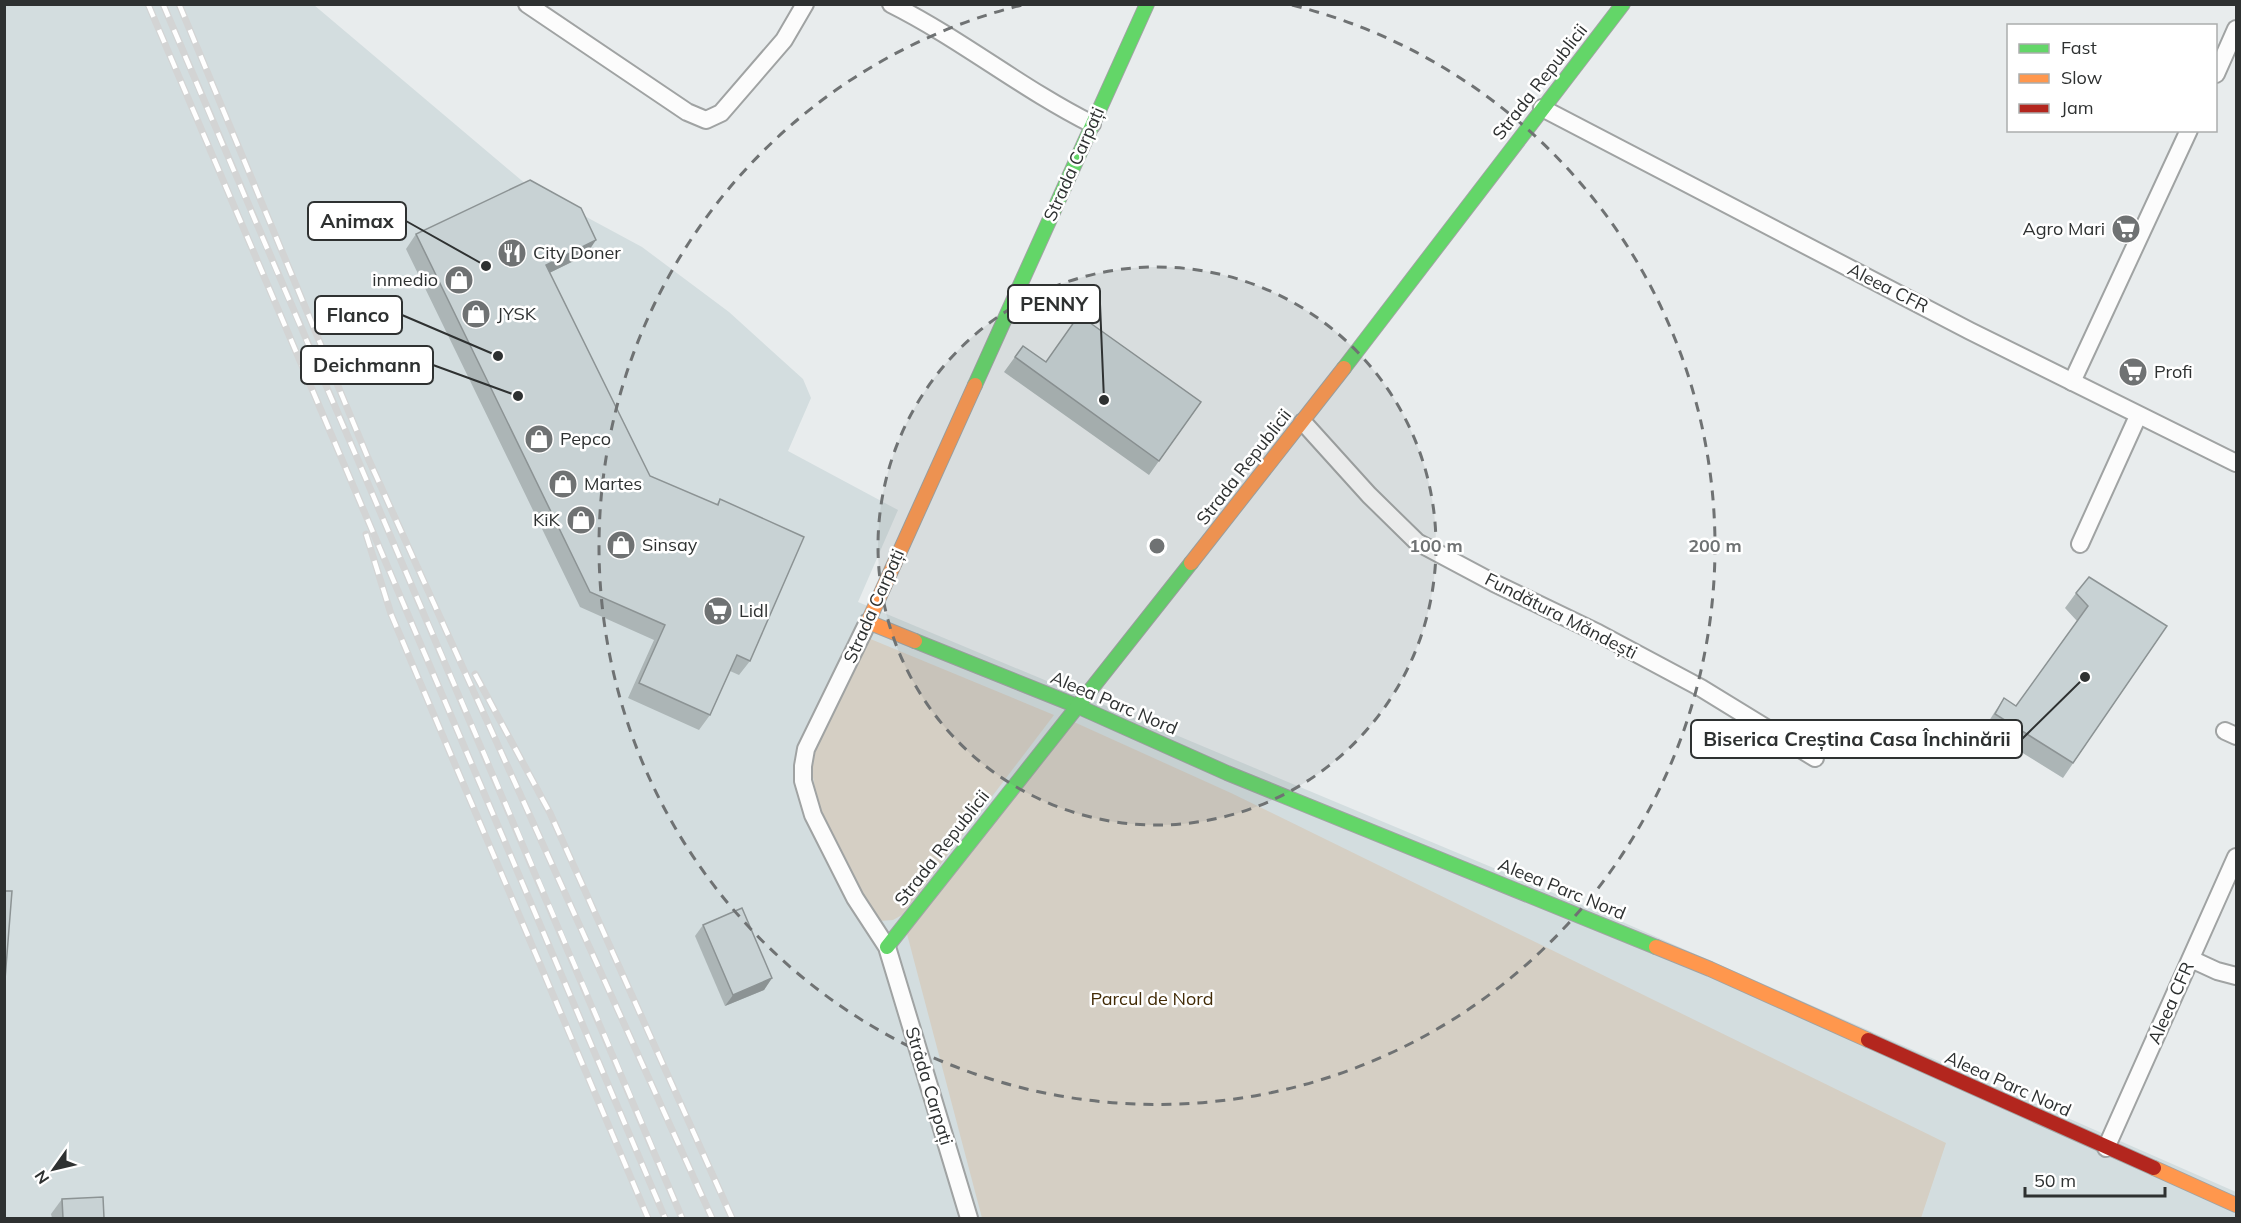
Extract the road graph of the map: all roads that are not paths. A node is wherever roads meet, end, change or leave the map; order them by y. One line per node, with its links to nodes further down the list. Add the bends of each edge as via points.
1 (527, 4): 2 (street, via 687,112 706,120 721,113 784,40)
2 (805, 4)
3 (891, 4): 9 (street)
4 (1147, 4): 9 (street, Strada Carpați)
5 (1623, 4): 8 (street, Strada Republicii)
6 (2236, 28): 7 (street)
7 (2217, 72)
8 (1542, 108): 11 (street, Aleea CFR); 13 (street, Strada Republicii)
9 (1092, 124): 16 (street, Strada Carpați)
10 (2187, 132): 11 (street)
11 (2072, 382): 12 (street, Aleea CFR)
12 (2138, 416): 14 (street, Aleea CFR); 15 (street)
13 (1303, 422): 17 (street, Strada Republicii); 18 (street, Fundătura Măndești, via 1417,542 1701,688)
14 (2236, 463)
15 (2080, 544)
16 (868, 622): 17 (street, Aleea Parc Nord); 20 (street, Strada Carpați, via 806,749 803,781 821,833)
17 (1077, 706): 20 (street, Strada Republicii); 23 (street, Aleea Parc Nord, via 1227,772 1710,969)
18 (1815, 758)
19 (2236, 857): 21 (street, Aleea CFR)
20 (886, 947): 25 (street, Strada Carpați)
21 (2191, 959): 22 (street); 23 (street, Aleea CFR)
22 (2236, 976)
23 (2106, 1148): 24 (street, Aleea Parc Nord)
24 (2236, 1205)
25 (969, 1218)

